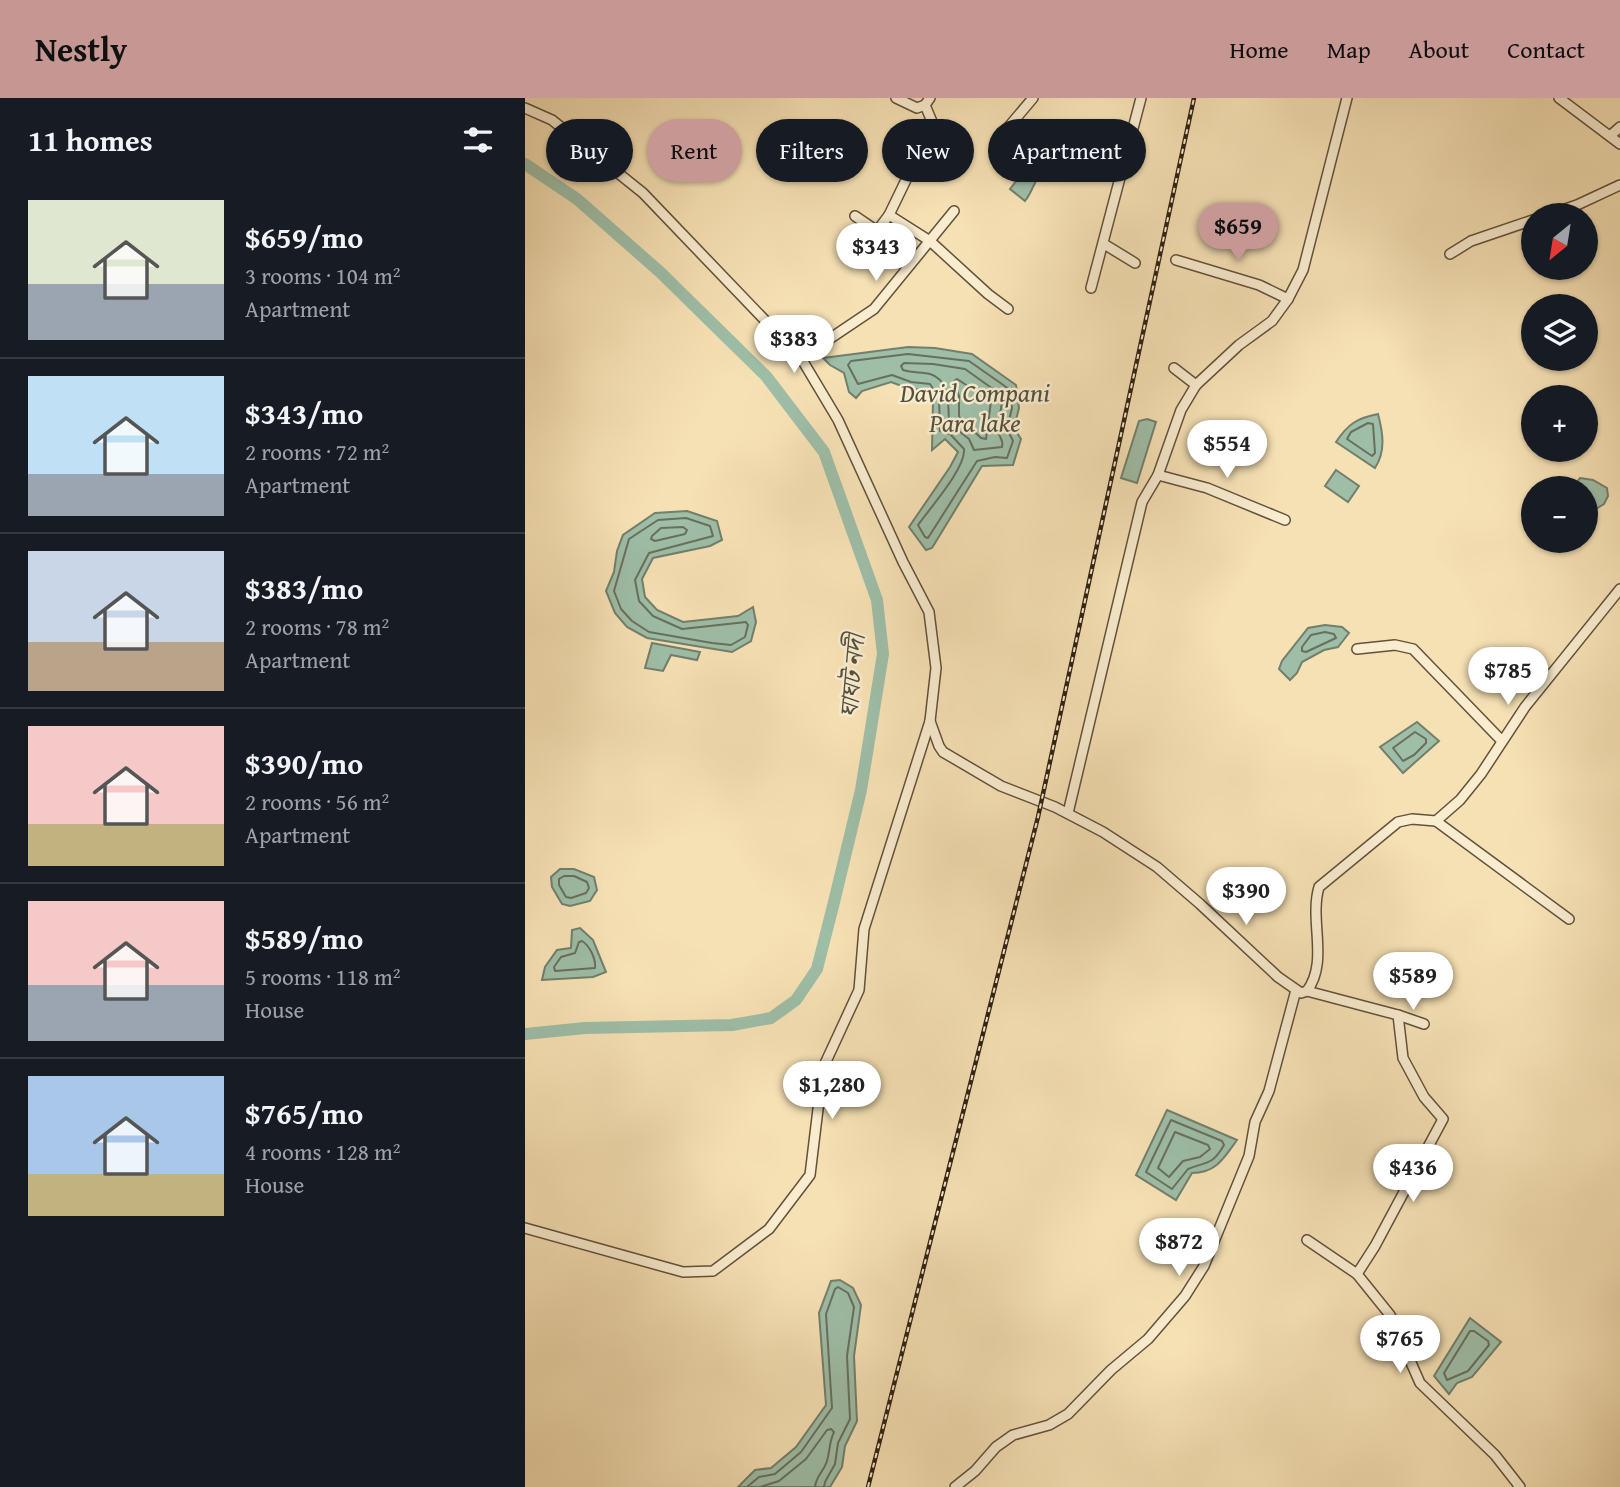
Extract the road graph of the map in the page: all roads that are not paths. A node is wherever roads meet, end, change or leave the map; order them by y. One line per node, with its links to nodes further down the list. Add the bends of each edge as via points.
1 (896, 98): 6 (street, via 917,108)
2 (1033, 98): 8 (street)
3 (1141, 98): 19 (street)
4 (1347, 98): 24 (street, via 1303,270)
5 (1559, 98): 10 (street)
6 (927, 102): 15 (street, via 933,124)
7 (525, 108): 26 (street, via 552,120 643,193)
8 (1015, 119)
9 (1620, 127): 10 (street)
10 (1610, 136): 11 (street)
11 (1620, 144)
12 (1620, 185): 13 (street)
13 (1582, 203)
14 (954, 211): 18 (street)
15 (889, 215): 16 (street, via 877,231); 18 (street)
16 (855, 216)
17 (1521, 224): 20 (street, via 1471,241)
18 (930, 241): 25 (street); 26 (street, via 874,310)
19 (1104, 244): 22 (street); 23 (street)
20 (1450, 254)
21 (1176, 260): 24 (street, via 1259,285)
22 (1135, 263)
23 (1091, 288)
24 (1288, 299): 28 (street, via 1272,321)
25 (1008, 309)
26 (801, 358): 33 (street, via 838,420 929,612 936,668)
27 (1174, 368): 28 (street)
28 (1196, 385): 29 (street, via 1181,410)
29 (1158, 475): 30 (street, via 1207,488); 35 (street, via 1142,502)
30 (1285, 520)
31 (1620, 589): 34 (street)
32 (1357, 649): 34 (street, via 1395,645 1413,649)
33 (930, 721): 35 (street, via 943,752 1012,792); 42 (street, via 864,929 859,990 823,1068 810,1175 769,1229 713,1271 683,1272)
34 (1502, 741): 36 (street, via 1459,800)
35 (1068, 813): 38 (street, via 1170,877)
36 (1436, 821): 37 (street); 39 (street, via 1398,822 1319,887 1316,970)
37 (1569, 919)
38 (1296, 990): 39 (street); 45 (street, via 1249,1156 1204,1266 1185,1296 1148,1339 1068,1414 1013,1436)
39 (1307, 991): 40 (street)
40 (1398, 1015): 41 (street); 44 (street, via 1403,1058 1424,1097 1443,1119)
41 (1424, 1024)
42 (525, 1228)
43 (1307, 1240): 44 (street)
44 (1357, 1274): 46 (street, via 1390,1315 1420,1383 1495,1455)
45 (955, 1487)
46 (1520, 1487)

